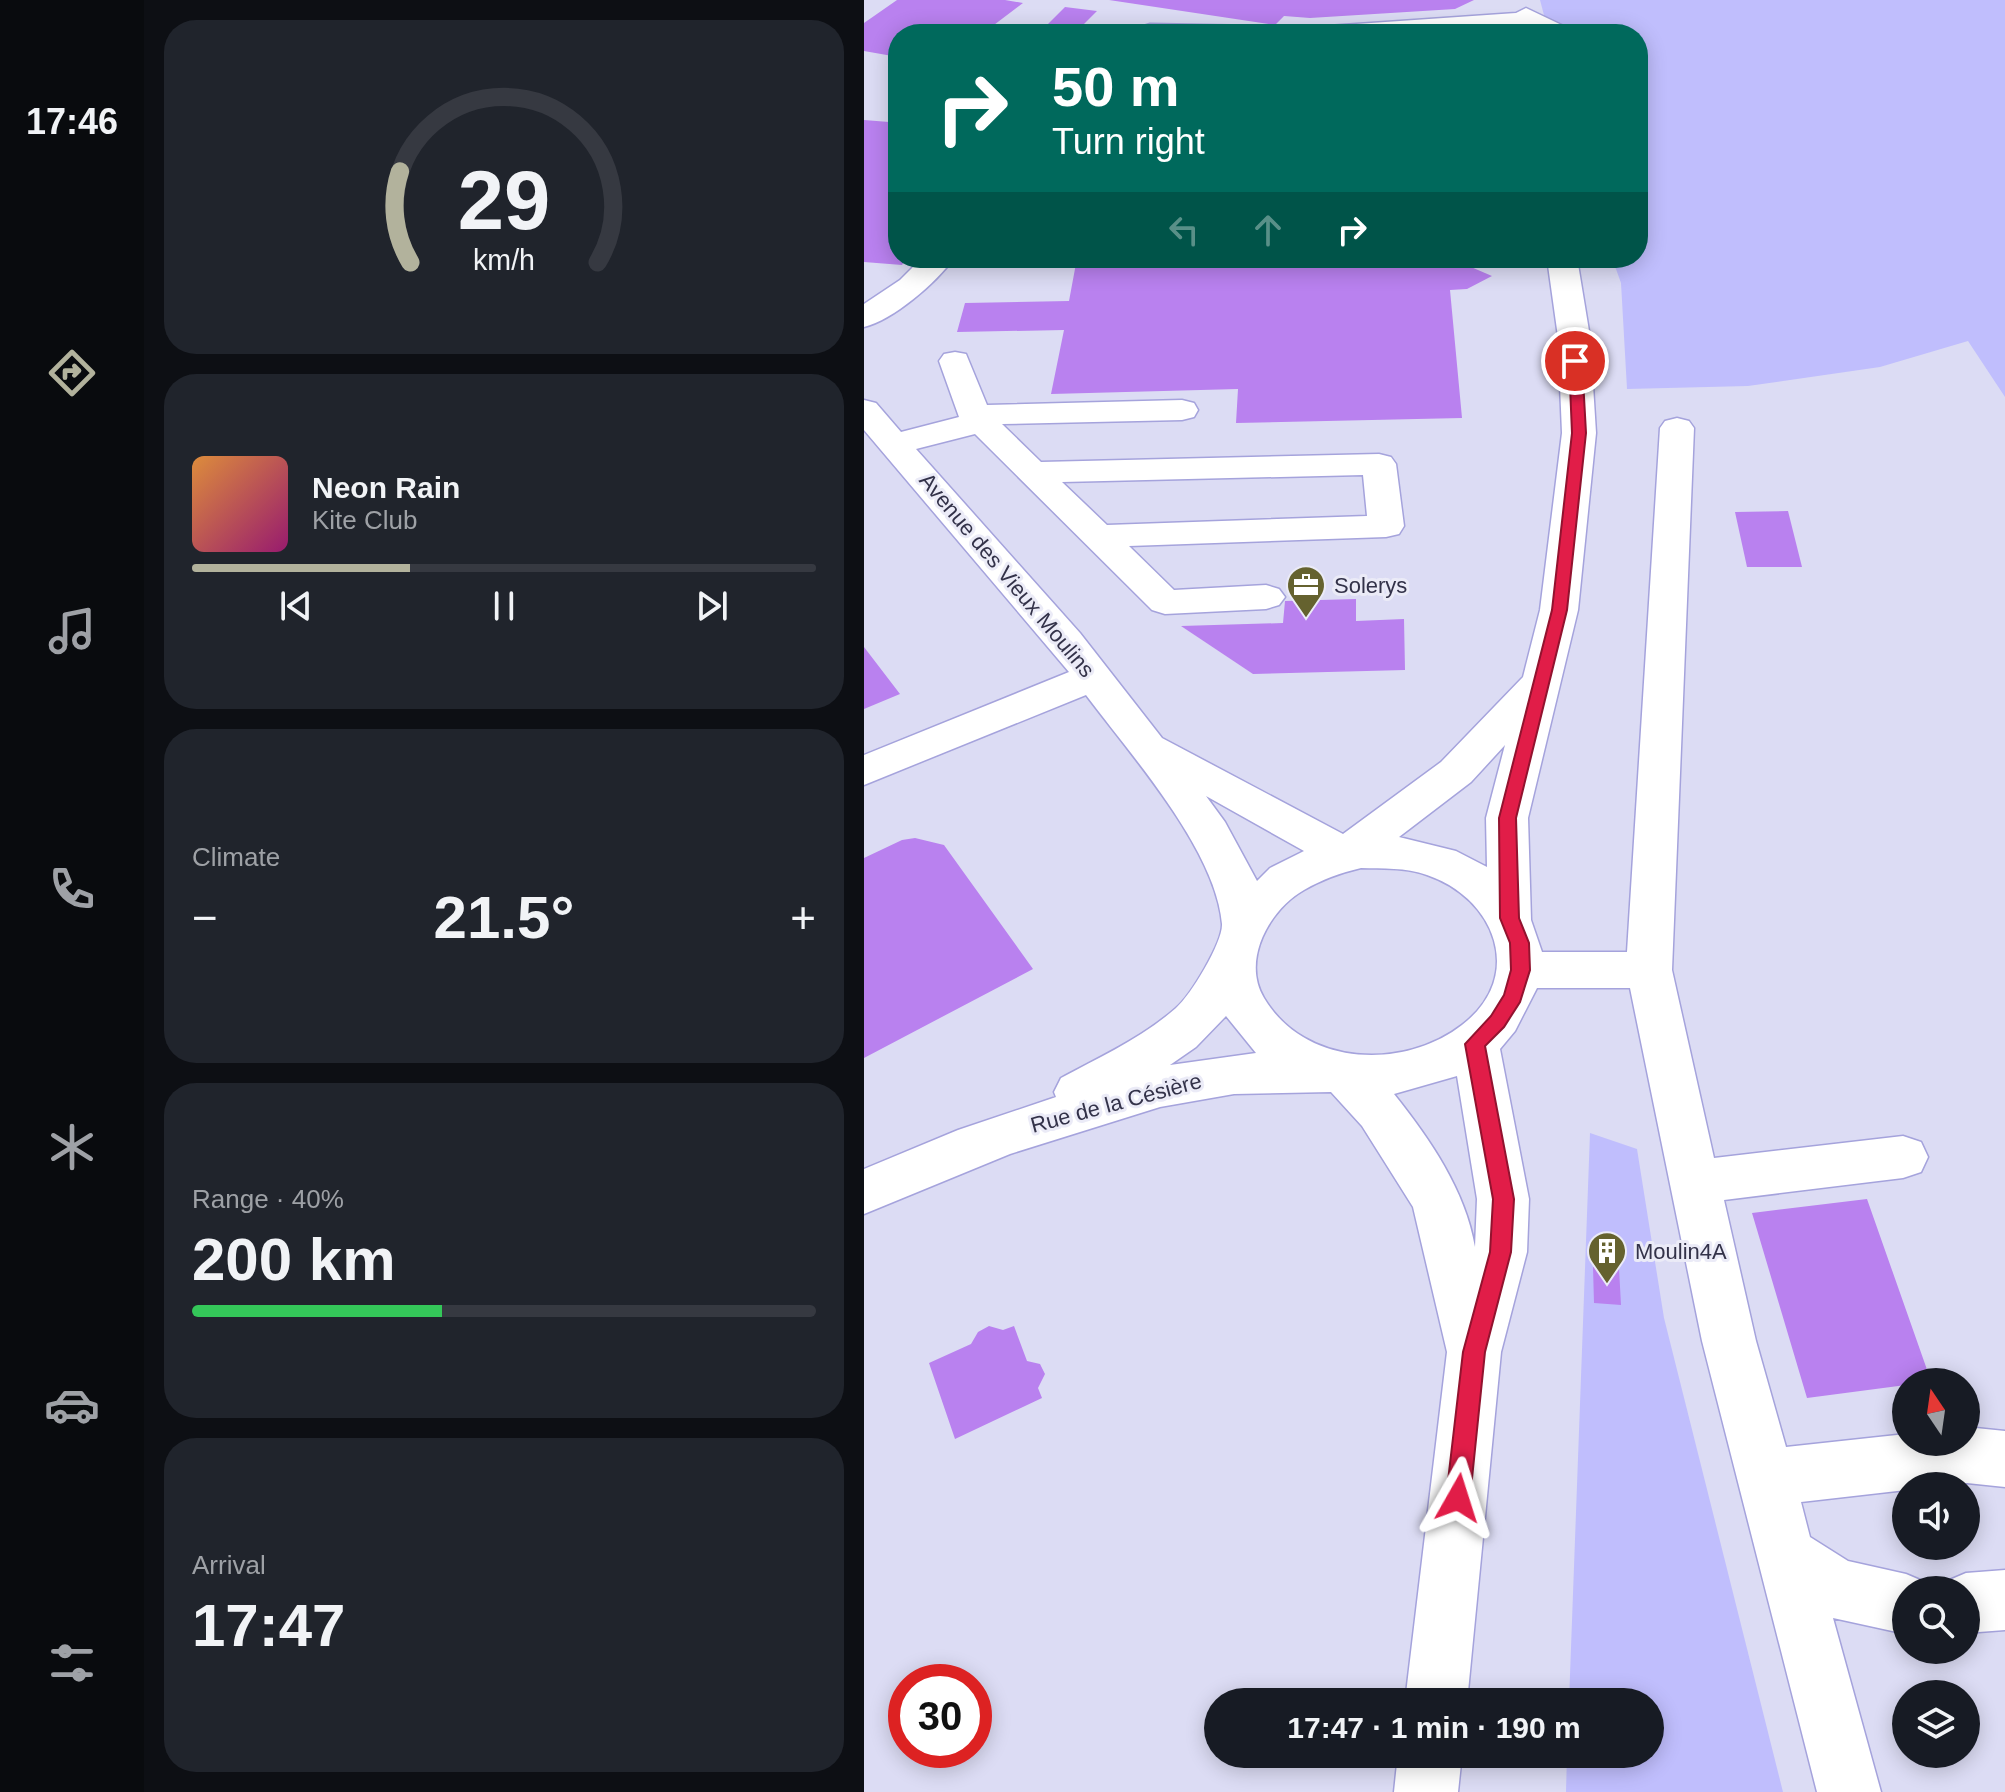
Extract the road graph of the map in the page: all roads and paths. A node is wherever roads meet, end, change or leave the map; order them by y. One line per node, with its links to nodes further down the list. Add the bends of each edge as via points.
1 (1526, 17): 2 (street)
2 (1437, 24)
3 (929, 268): 5 (street)
4 (1564, 268): 16 (street, via 1579,433 1559,610)
5 (864, 318)
6 (955, 361): 9 (street)
7 (864, 410): 11 (street, Avenue des Vieux Moulins)
8 (1182, 410): 9 (street)
9 (978, 419): 11 (street); 12 (street)
10 (1677, 428): 23 (street)
11 (895, 445): 15 (street, Avenue des Vieux Moulins)
12 (1032, 472): 13 (street); 13 (street, via 1379,464 1386,526)
13 (1098, 536): 14 (street, via 1165,602)
14 (1266, 597)
15 (1094, 677): 17 (street, Avenue des Vieux Moulins); 18 (street)
16 (1542, 681): 19 (street, via 1456,772); 20 (street, via 1507,818)
17 (1144, 743): 19 (street, Avenue des Vieux Moulins); 21 (street, Avenue des Vieux Moulins, via 1210,833 1237,885)
18 (864, 771)
19 (1345, 855): 20 (street, via 1378,851 1442,862 1493,894); 21 (street, via 1284,879 1261,900)
20 (1510, 918): 22 (street, via 1520,943)
21 (1239, 938): 25 (street, via 1234,977 1256,1026 1306,1062); 26 (street, Rue de la Césière, via 1207,1007 1175,1035)
22 (1520, 970): 23 (street); 24 (street, via 1506,1009)
23 (1649, 970): 28 (street)
24 (1475, 1044): 25 (street, via 1411,1071); 30 (street, via 1503,1199 1501,1252)
25 (1338, 1071): 26 (street, Rue de la Césière, via 1199,1078); 30 (street, via 1366,1093 1389,1124 1442,1217)
26 (991, 1139): 29 (street, Rue de la Césière)
27 (1903, 1157): 28 (street)
28 (1694, 1182): 32 (street)
29 (864, 1192)
30 (1474, 1352): 37 (street)
31 (2005, 1459): 32 (street, via 1967,1455)
32 (1765, 1478): 33 (street)
33 (1787, 1556): 35 (street, via 1836,1589); 40 (street)
34 (2005, 1600): 36 (street)
35 (1892, 1601)
36 (1980, 1602)
37 (1438, 1688)
38 (1429, 1768): 39 (street)
39 (1426, 1792)
40 (1849, 1792)

